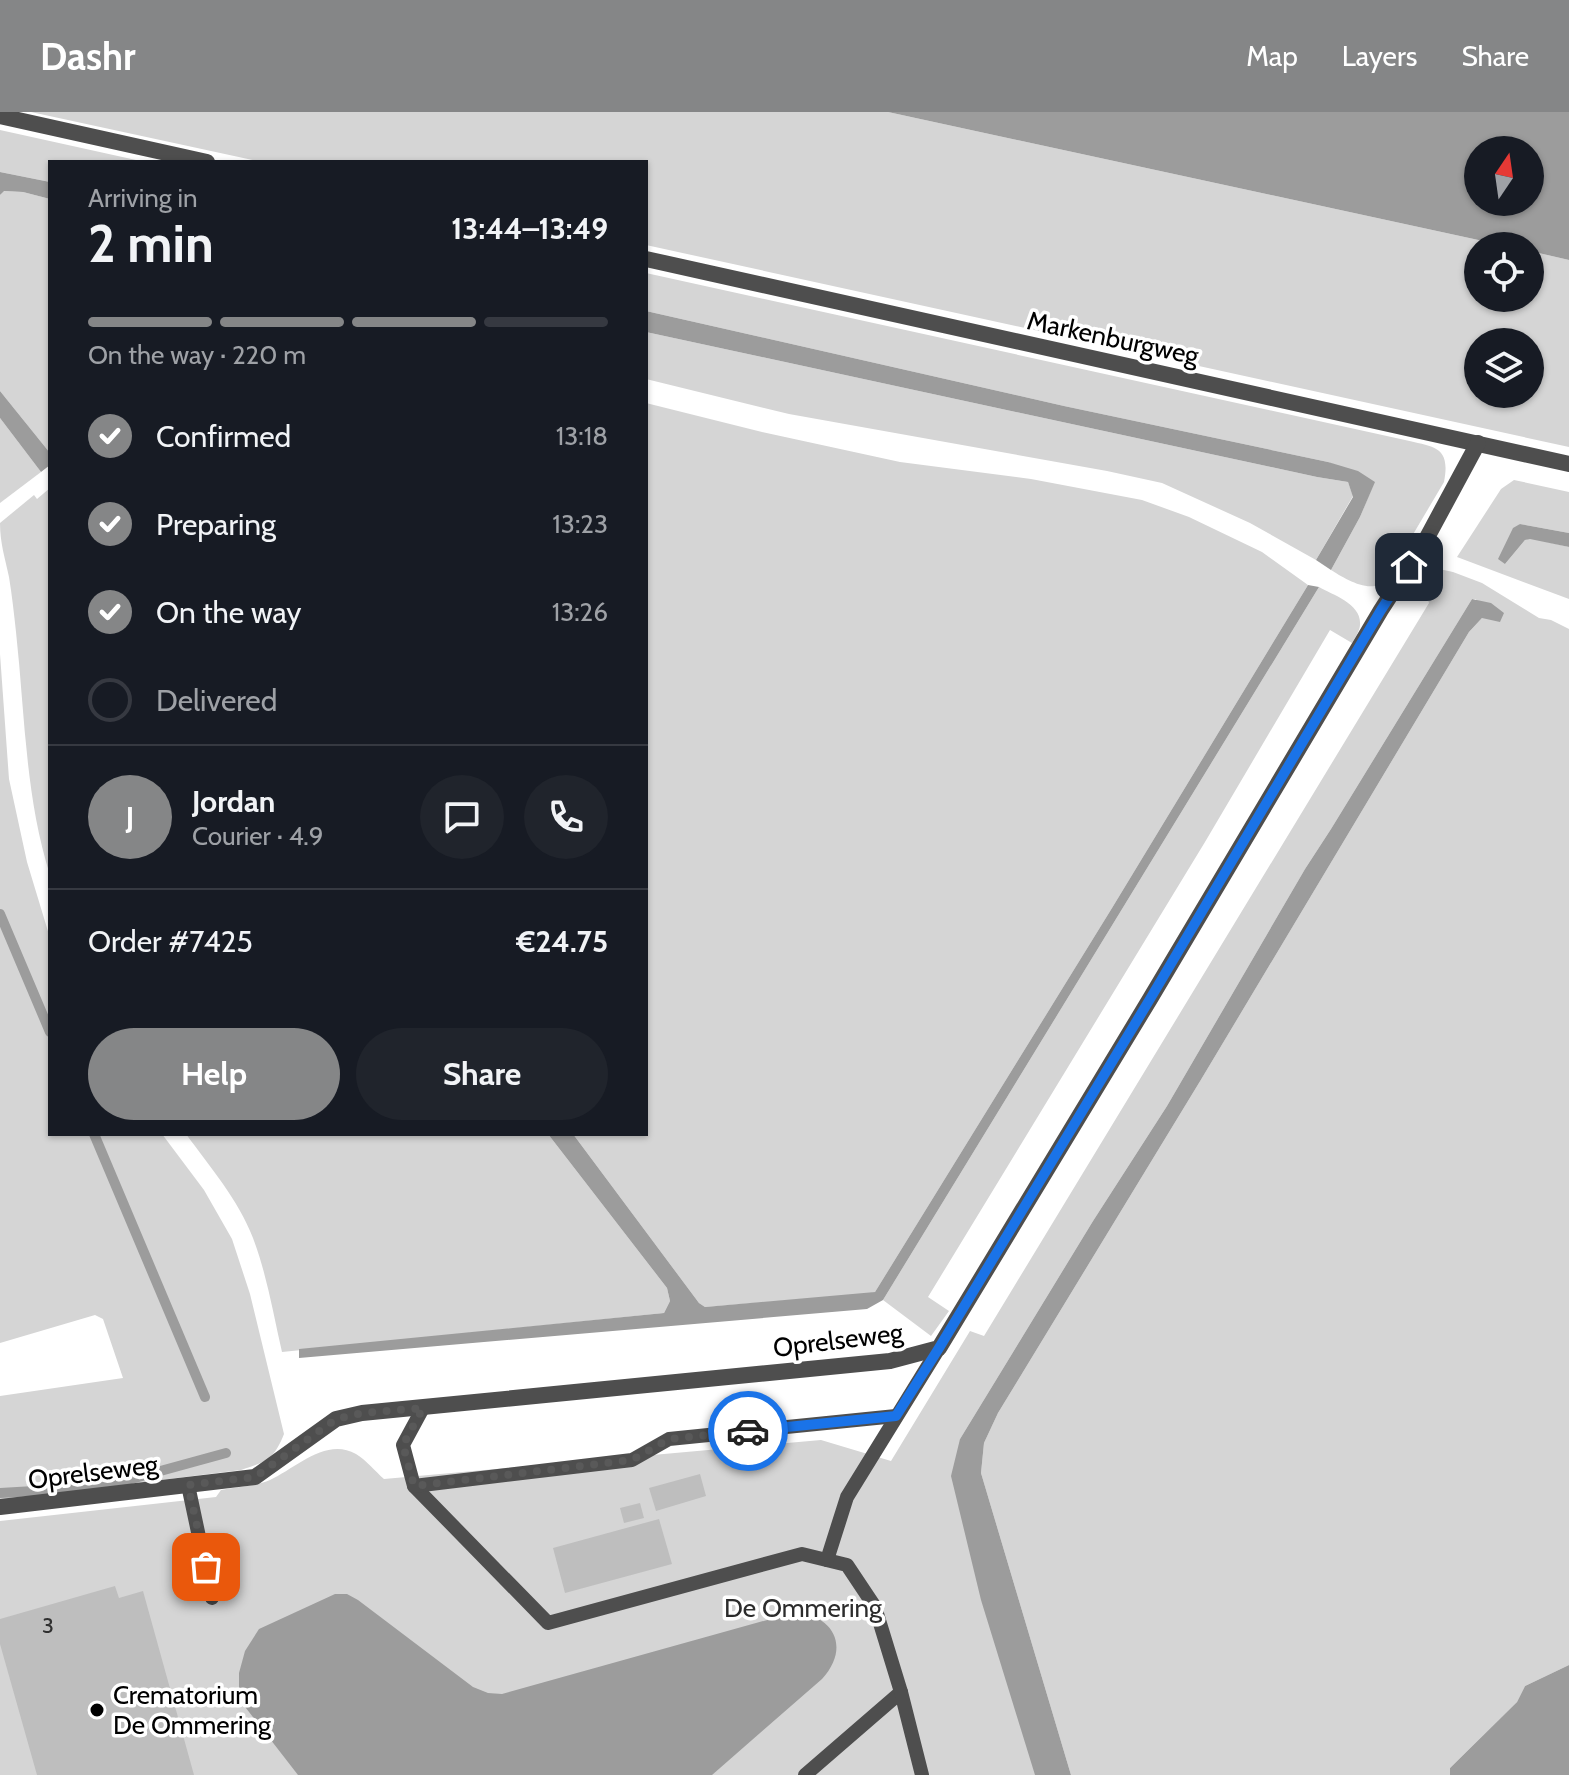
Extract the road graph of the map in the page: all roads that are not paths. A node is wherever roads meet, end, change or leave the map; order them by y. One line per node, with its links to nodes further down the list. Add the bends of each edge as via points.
1 (0, 116): 2 (street)
2 (198, 160)
3 (648, 259): 4 (street, Markenburgweg)
4 (1478, 443): 5 (street, Markenburgweg); 6 (street, Oprelseweg, via 1423,545)
5 (1569, 464)
6 (939, 1348): 7 (street, Oprelseweg, via 890,1361); 8 (lane)
7 (423, 1408): 9 (street, Oprelseweg, via 336,1419 255,1477); 10 (lane, via 403,1445)
8 (896, 1416): 10 (lane, via 669,1439 632,1460); 12 (lane, via 847,1497)
9 (188, 1485): 11 (street, Oprelseweg); 13 (lane)
10 (414, 1486): 12 (lane, via 548,1623 802,1554)
11 (0, 1507)
12 (827, 1560): 14 (lane, via 847,1565 875,1607)
13 (212, 1598)
14 (901, 1692): 15 (lane); 16 (lane)
15 (805, 1775)
16 (922, 1775)

